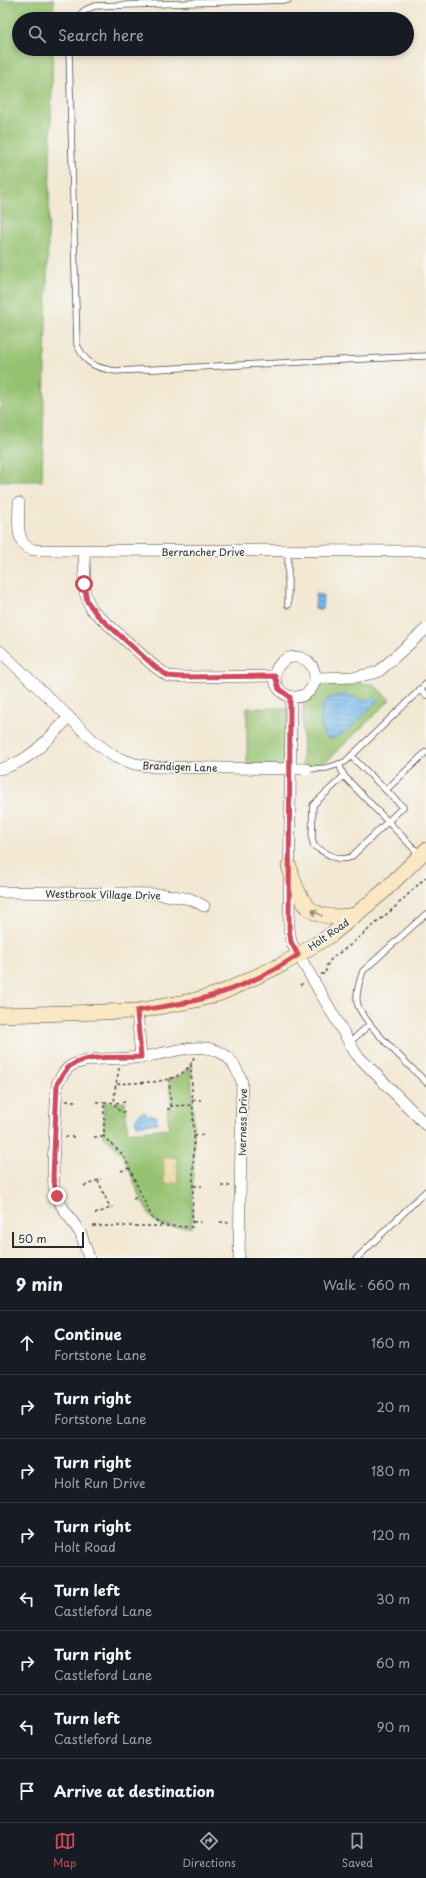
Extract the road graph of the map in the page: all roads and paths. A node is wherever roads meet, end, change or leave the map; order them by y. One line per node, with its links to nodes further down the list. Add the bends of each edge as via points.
1 (288, 0): 2 (lane, via 95,6)
2 (83, 12)
3 (69, 56): 4 (lane, via 77,345 83,357 95,367 115,371)
4 (426, 356)
5 (19, 503): 6 (street, Berrancher Drive, via 20,538 25,546 34,550)
6 (84, 550): 7 (street, Berrancher Drive); 12 (street, via 85,593 92,609 168,676)
7 (288, 551): 8 (street, Berrancher Drive); 9 (lane)
8 (426, 551)
9 (288, 605)
10 (426, 629): 13 (street, via 378,672 356,677)
11 (0, 651): 18 (street, Brandigen Lane)
12 (275, 676): 13 (street, via 282,662 296,657 310,664); 17 (street, via 279,689)
13 (315, 678): 17 (street, via 307,693 299,697)
14 (426, 684): 15 (lane)
15 (420, 689): 16 (lane); 20 (lane)
16 (426, 695)
17 (290, 697): 23 (street)
18 (69, 717): 22 (street, via 32,755); 23 (street, Brandigen Lane, via 108,752 135,764 155,767)
19 (426, 752): 26 (lane)
20 (351, 756): 21 (lane); 26 (lane)
21 (339, 764): 24 (lane, via 327,768); 25 (lane)
22 (0, 769)
23 (290, 769): 24 (street, Brandigen Lane); 29 (street)
24 (306, 769)
25 (344, 776): 27 (lane); 27 (lane, via 313,805 314,846 333,857 346,860)
26 (386, 790): 27 (lane, via 404,807)
27 (388, 822): 28 (lane)
28 (423, 853): 34 (main road, Holt Road, via 383,892)
29 (289, 866): 34 (main road, one-way to 29, via 329,918 312,911 299,895); 35 (street, via 289,928 291,942)
30 (426, 877): 36 (path, via 394,908 332,958 325,974)
31 (0, 892): 32 (street, Westbrook Village Drive, via 160,894 191,899)
32 (204, 906)
33 (426, 914): 40 (lane, via 363,971 357,1002)
34 (354, 915): 35 (main road, Holt Road, via 331,935)
35 (298, 955): 36 (street); 38 (main road, Holt Road, via 221,993)
36 (312, 978): 37 (path); 41 (street)
37 (300, 985)
38 (137, 1011): 39 (main road, Holt Road); 43 (street)
39 (0, 1016)
40 (370, 1024): 41 (lane); 47 (lane)
41 (348, 1043): 59 (street)
42 (197, 1048): 43 (street, Iverness Drive); 45 (path); 82 (street, Iverness Drive, via 222,1053 230,1059 237,1067 242,1082)
43 (141, 1057): 44 (street, Iverness Drive)
44 (121, 1058): 48 (path); 81 (street, Iverness Drive, via 92,1060 70,1066 57,1084 54,1187 61,1205 81,1234)
45 (191, 1065): 46 (path, via 180,1076); 49 (path)
46 (169, 1079): 48 (path); 56 (path)
47 (426, 1082)
48 (117, 1084): 54 (path)
49 (192, 1100): 50 (path); 55 (path)
50 (201, 1100)
51 (96, 1102): 52 (path)
52 (104, 1102): 54 (path); 63 (path)
53 (125, 1102): 54 (path)
54 (115, 1103): 58 (path, via 118,1110)
55 (193, 1105): 56 (path); 61 (path)
56 (171, 1106): 57 (path, via 171,1109)
57 (167, 1109)
58 (125, 1112)
59 (426, 1125)
60 (202, 1135): 61 (path)
61 (194, 1136): 69 (path)
62 (94, 1137): 63 (path)
63 (104, 1137): 64 (path, via 122,1154)
64 (129, 1168): 65 (path); 72 (path)
65 (121, 1171)
66 (101, 1179): 67 (path)
67 (98, 1180): 68 (path); 75 (path)
68 (84, 1186)
69 (193, 1186): 70 (path); 77 (path)
70 (202, 1186)
71 (426, 1191): 83 (lane)
72 (140, 1195): 73 (path); 80 (path, via 152,1218)
73 (132, 1199)
74 (113, 1207): 75 (path)
75 (110, 1208): 76 (path)
76 (96, 1214)
77 (192, 1222): 78 (path); 80 (path, via 192,1226)
78 (201, 1222)
79 (93, 1226): 80 (path)
80 (163, 1226)
81 (89, 1258)
82 (239, 1258)
83 (356, 1258)

